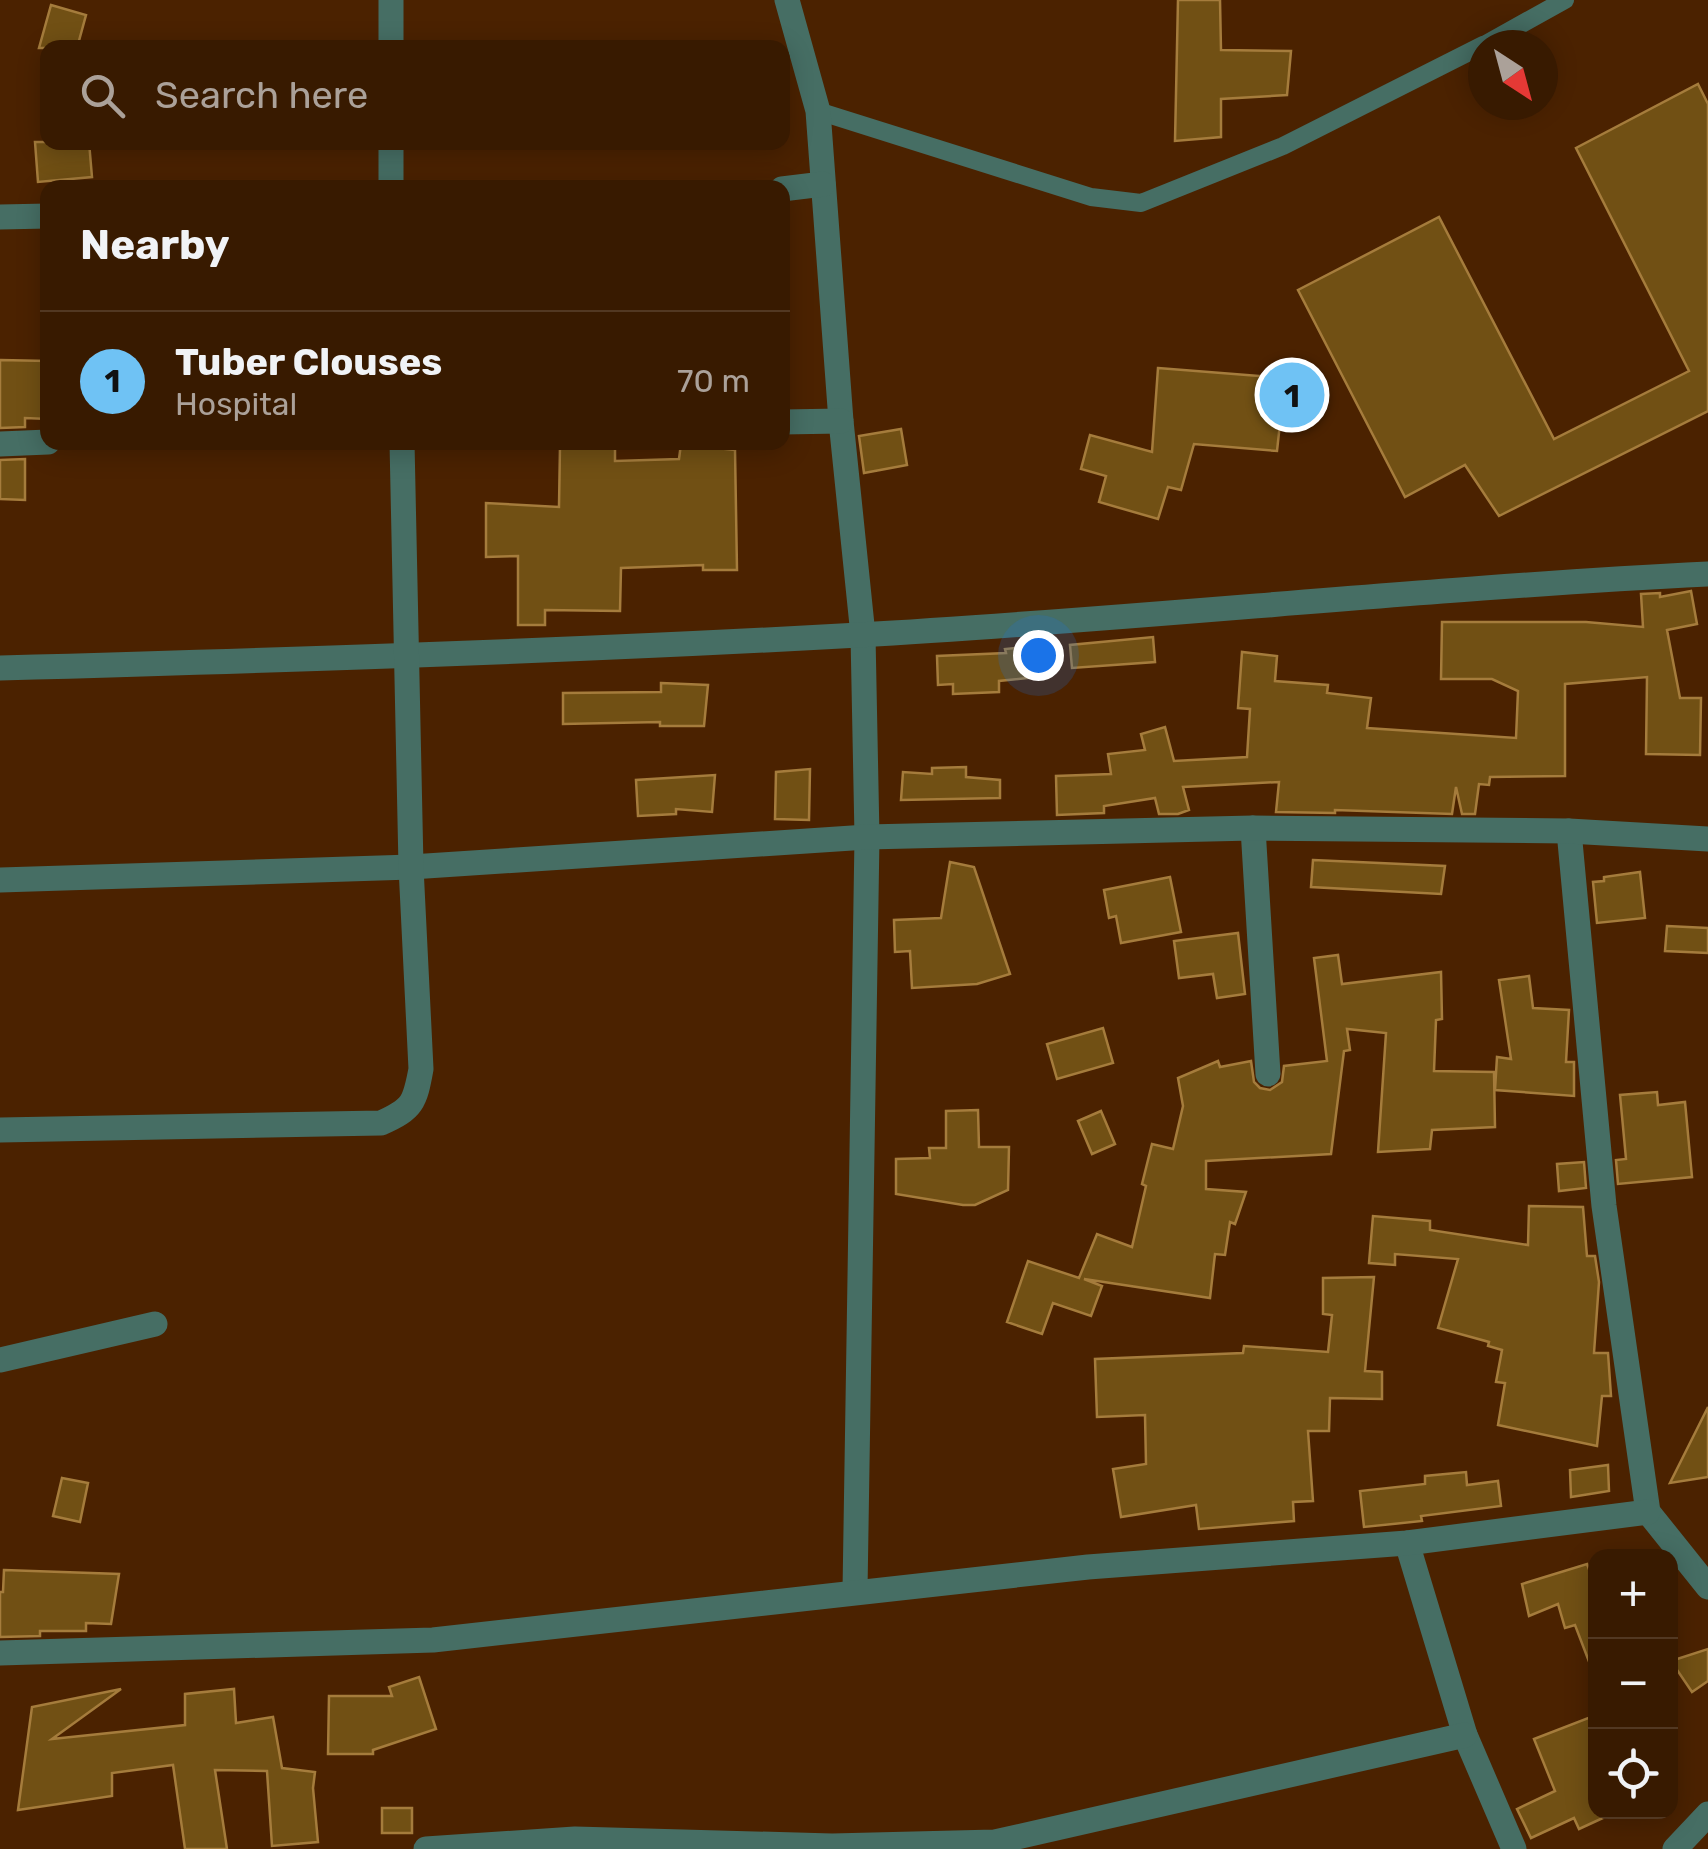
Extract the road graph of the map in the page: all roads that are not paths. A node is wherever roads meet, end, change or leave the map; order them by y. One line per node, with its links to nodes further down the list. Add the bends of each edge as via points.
1 (391, 0): 5 (street)
2 (787, 0): 7 (street)
3 (1565, 0): 4 (lane)
4 (1510, 30)
5 (391, 40)
6 (1468, 53): 7 (lane, via 1283,146 1141,203 1091,196)
7 (818, 111): 10 (street)
8 (391, 150): 9 (street)
9 (391, 180)
10 (823, 184): 11 (street); 14 (street)
11 (790, 188)
12 (40, 216): 13 (street)
13 (0, 217)
14 (841, 421): 15 (street); 20 (street)
15 (790, 422)
16 (40, 442): 17 (street)
17 (0, 444)
18 (402, 450): 21 (street)
19 (1708, 574): 20 (street)
20 (863, 635): 21 (street); 25 (street)
21 (408, 657): 22 (street); 27 (street)
22 (0, 668)
23 (1253, 828): 24 (street); 25 (street); 29 (street)
24 (1569, 831): 26 (street); 33 (street, via 1604,1206)
25 (868, 838): 27 (street); 36 (street)
26 (1708, 839)
27 (410, 866): 28 (street); 30 (street, via 421,1069 406,1112 381,1123)
28 (0, 880)
29 (1268, 1074)
30 (0, 1130)
31 (155, 1324): 32 (street)
32 (0, 1360)
33 (1648, 1512): 34 (street); 35 (street)
34 (1407, 1543): 36 (street); 38 (street)
35 (1708, 1586)
36 (855, 1591): 37 (street, via 433,1640)
37 (0, 1653)
38 (1465, 1734): 40 (street); 43 (street)
39 (1708, 1814): 44 (street)
40 (996, 1846): 41 (street)
41 (915, 1847): 42 (street, via 575,1839)
42 (426, 1849)
43 (1514, 1849)
44 (1675, 1849)

